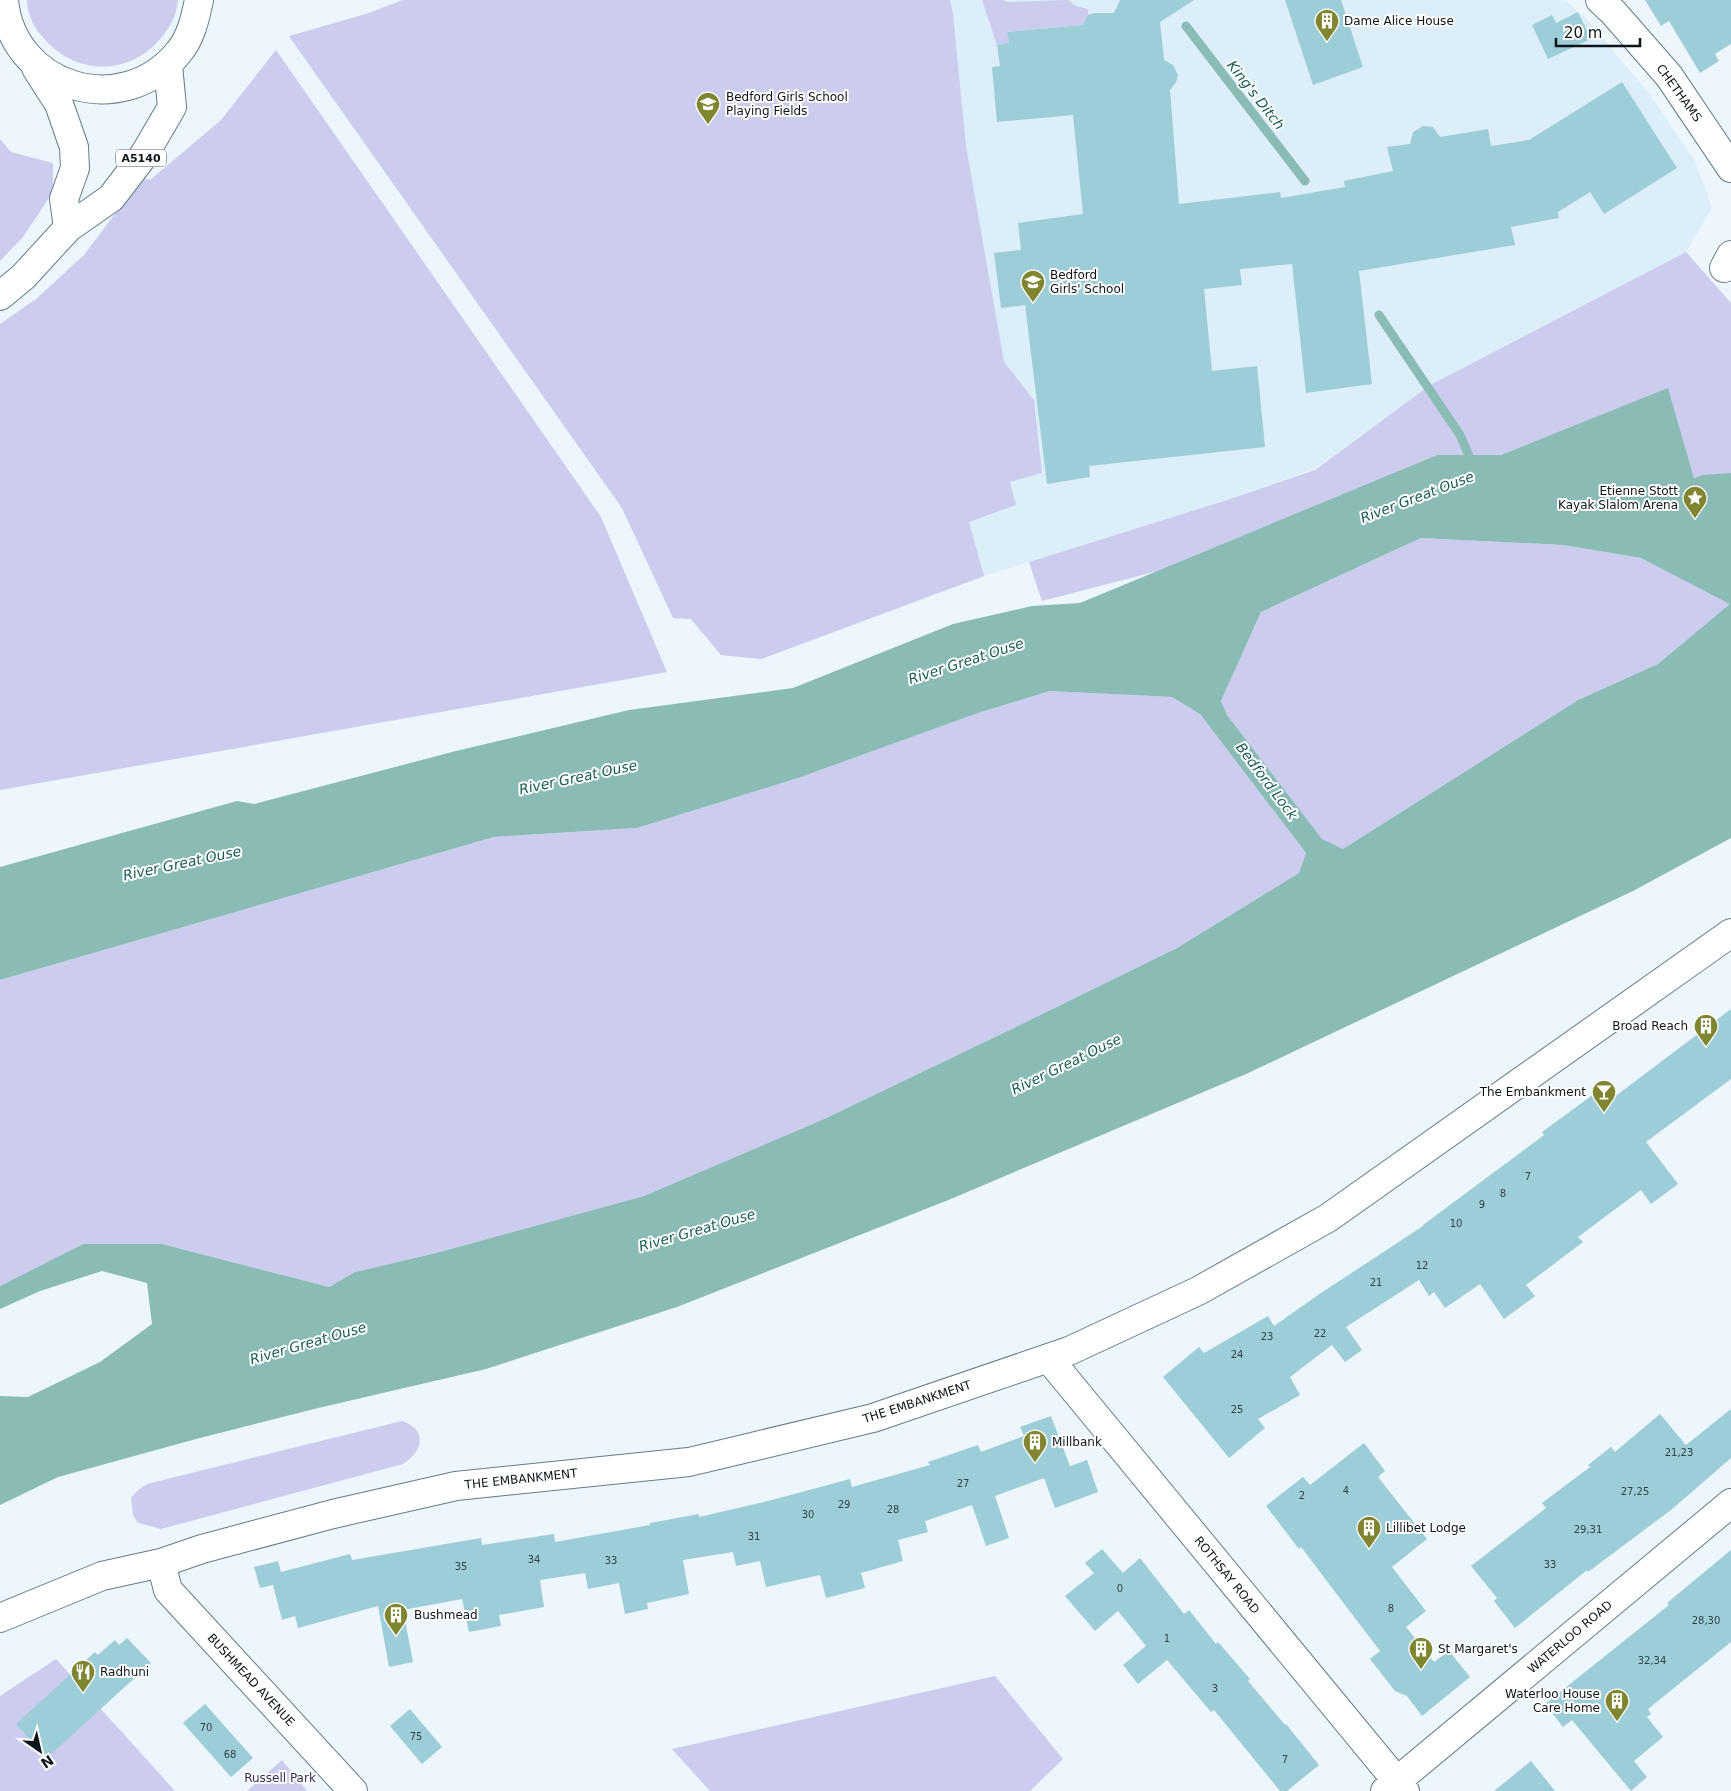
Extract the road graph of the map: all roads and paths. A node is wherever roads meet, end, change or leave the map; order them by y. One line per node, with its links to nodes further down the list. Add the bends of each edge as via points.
1 (4, 0): 4 (street)
2 (199, 0): 6 (street, via 194,25)
3 (1600, 0): 7 (street, CHETHAMS, via 1670,76)
4 (8, 36): 5 (street)
5 (34, 64): 6 (street, via 57,80 84,89 111,90 136,84); 8 (street, via 59,104 74,147 75,168 64,199)
6 (168, 65): 8 (street, A5140, via 172,107 144,155 111,198)
7 (1731, 168)
8 (68, 228): 9 (street, A5140, via 23,277)
9 (0, 296)
10 (1731, 933): 11 (street, THE EMBANKMENT, via 1328,1218 1198,1291)
11 (1049, 1359): 13 (street, THE EMBANKMENT, via 873,1418 688,1462 456,1486 333,1514); 15 (street, ROTHSAY ROAD)
12 (1731, 1503): 15 (street, WATERLOO ROAD)
13 (161, 1563): 14 (street, THE EMBANKMENT, via 102,1576); 16 (street, BUSHMEAD AVENUE, via 168,1590)
14 (0, 1618)
15 (1396, 1788)
16 (353, 1791)

